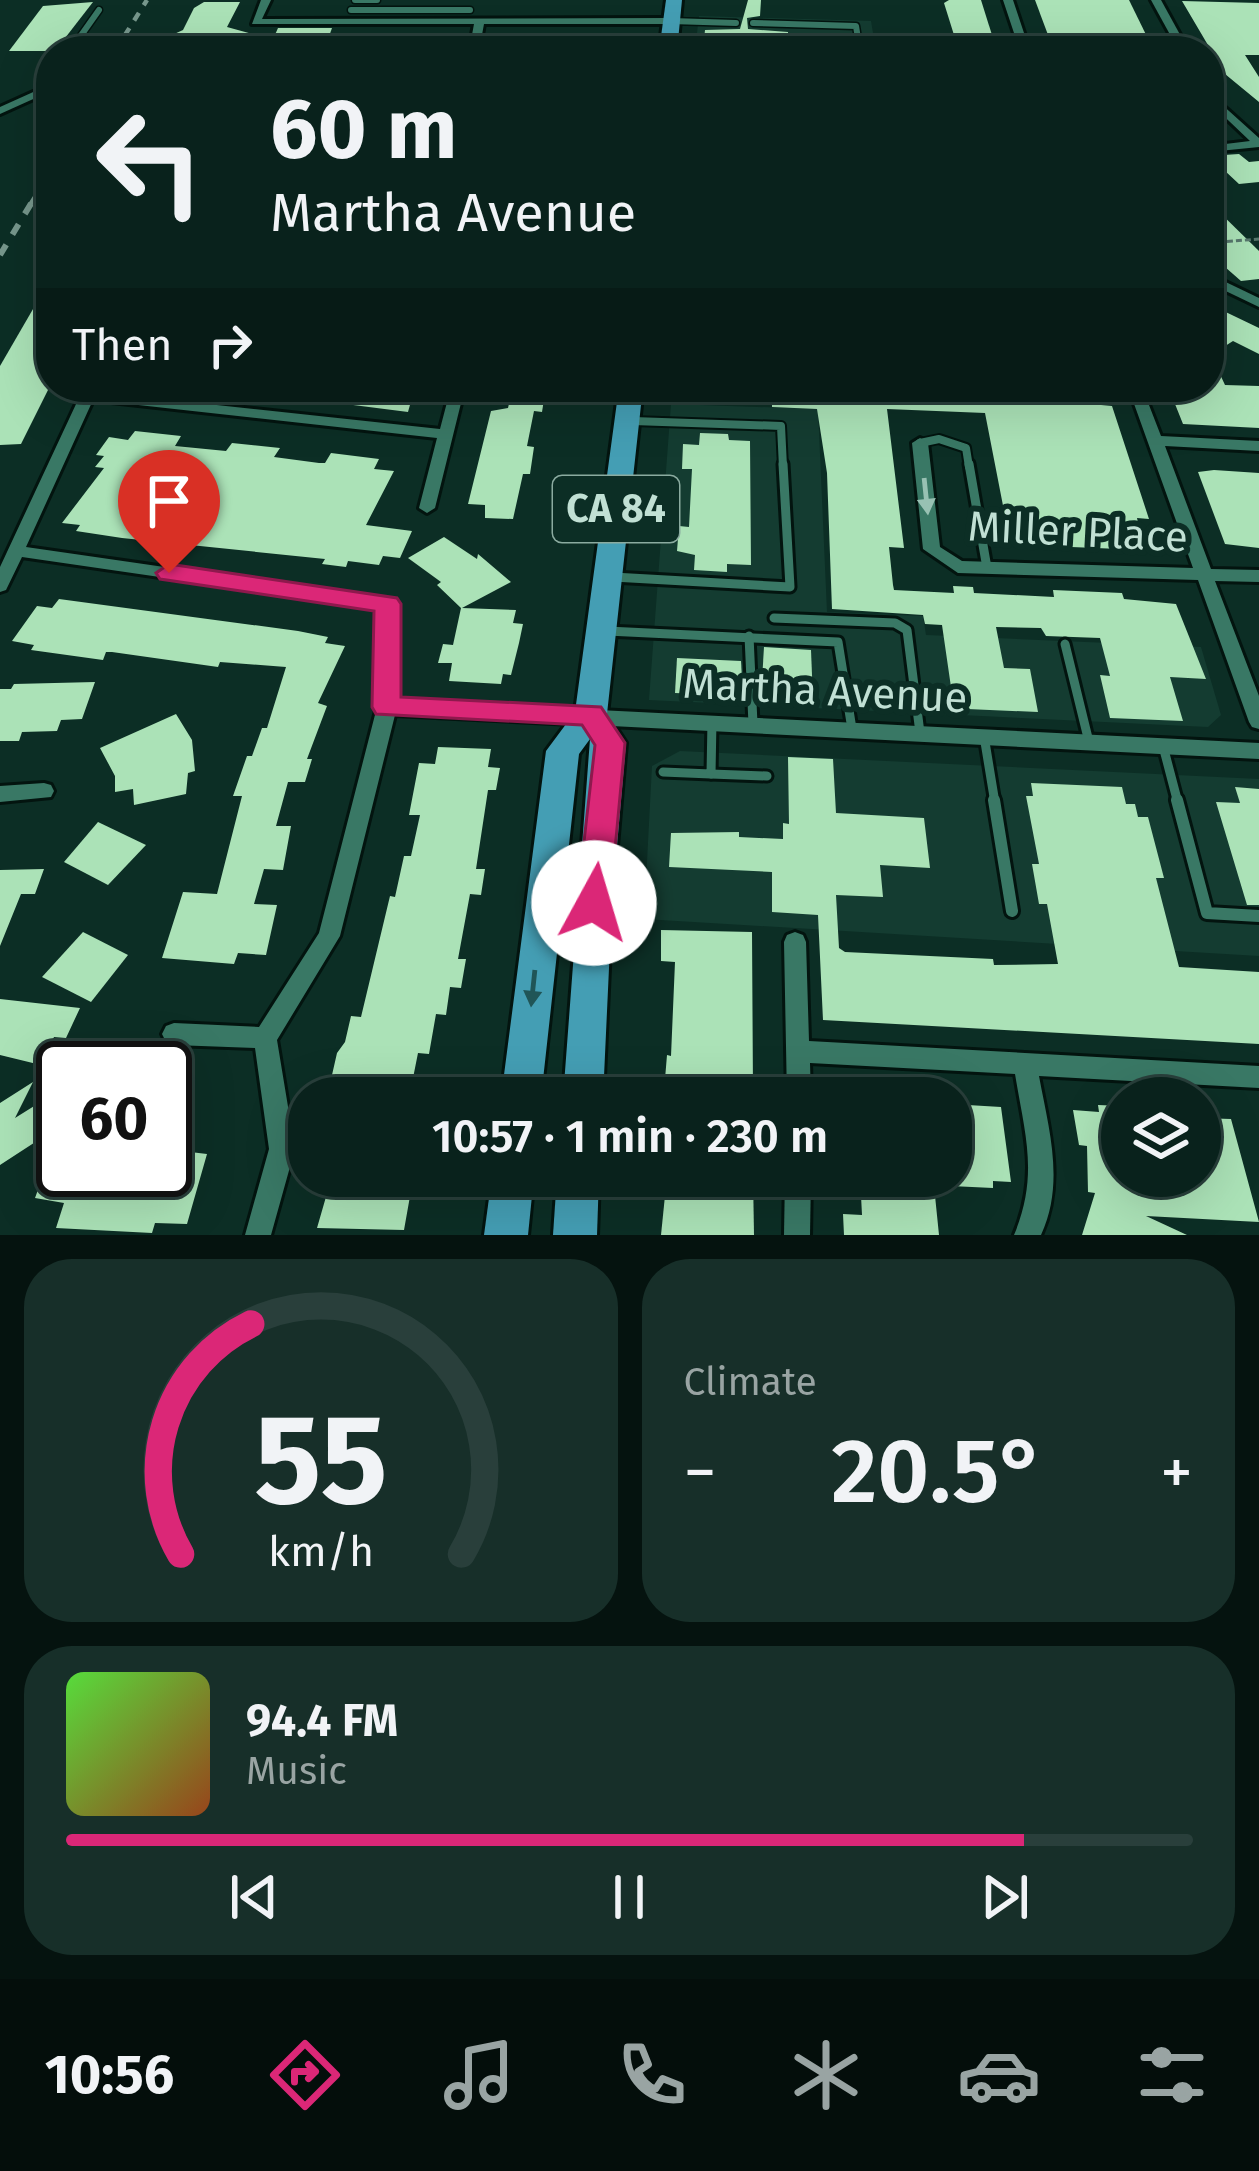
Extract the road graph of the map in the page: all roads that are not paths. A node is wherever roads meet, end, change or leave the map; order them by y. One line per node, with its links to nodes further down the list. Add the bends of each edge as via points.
1 (266, 0): 9 (street, via 256,22)
2 (355, 0): 3 (lane); 9 (lane)
3 (377, 0)
4 (471, 0): 10 (lane)
5 (674, 0): 11 (main road)
6 (1008, 0): 18 (street)
7 (1156, 0): 19 (street)
8 (99, 10): 14 (lane)
9 (349, 16): 10 (street)
10 (472, 18): 11 (street); 15 (street)
11 (671, 21): 12 (lane); 16 (main road)
12 (736, 22)
13 (753, 23): 17 (lane, via 856,26)
14 (81, 36)
15 (473, 36)
16 (669, 36)
17 (858, 36)
18 (1020, 36)
19 (1176, 36)
20 (36, 94): 22 (street)
21 (1224, 110): 23 (street)
22 (0, 111)
23 (1259, 144): 24 (street)
24 (1224, 148)
25 (1224, 286): 26 (street)
26 (1259, 303)
27 (84, 402): 38 (street)
28 (180, 402): 33 (street)
29 (454, 402): 33 (street)
30 (630, 402): 32 (main road, CA 84)
31 (1141, 402): 34 (street)
32 (627, 421): 41 (main road, CA 84); 41 (lane, via 781,426 790,587)
33 (446, 434): 37 (street)
34 (1158, 441): 36 (street); 40 (street)
35 (920, 443): 39 (street, Miller Place, one-way to 39, via 932,549 958,567); 39 (lane, via 939,439 966,448)
36 (1259, 446)
37 (427, 508)
38 (16, 551): 43 (street); 48 (street, via 388,604)
39 (987, 568): 40 (street, Miller Place)
40 (1207, 574): 42 (street, Miller Place); 51 (street)
41 (608, 576): 45 (main road, CA 84)
42 (1259, 576)
43 (0, 586)
44 (774, 618): 54 (lane, via 907,630)
45 (602, 630): 46 (lane); 49 (main road, CA 84)
46 (749, 636): 52 (lane); 53 (lane, via 838,642)
47 (1065, 644): 56 (lane)
48 (387, 707): 49 (street, Martha Avenue); 68 (street, via 329,937)
49 (591, 715): 50 (street, Martha Avenue); 71 (main road, CA 84, one-way to 71, via 562,751); 72 (main road, CA 84, via 610,743)
50 (712, 721): 52 (street, Martha Avenue); 60 (lane)
51 (1259, 722)
52 (753, 724): 53 (street, Martha Avenue)
53 (852, 729): 54 (street, Martha Avenue)
54 (920, 733): 55 (street, Martha Avenue)
55 (984, 736): 56 (street, Martha Avenue); 64 (lane)
56 (1090, 742): 57 (street, Martha Avenue)
57 (1163, 746): 58 (street, Martha Avenue); 65 (lane, via 1207,913)
58 (1259, 751)
59 (663, 772): 60 (lane)
60 (711, 774): 61 (lane)
61 (767, 776)
62 (44, 791): 63 (street)
63 (0, 794)
64 (1012, 911)
65 (1259, 916)
66 (795, 942): 69 (street)
67 (174, 1034): 68 (street)
68 (265, 1038): 78 (street, via 282,1149)
69 (800, 1051): 70 (street); 73 (street)
70 (1024, 1065): 74 (street); 82 (street, via 1042,1179 1041,1212)
71 (523, 1077)
72 (584, 1077)
73 (799, 1077)
74 (1259, 1077)
75 (511, 1197): 79 (main road)
76 (577, 1197): 80 (main road)
77 (798, 1197): 81 (street)
78 (258, 1235)
79 (506, 1235)
80 (574, 1235)
81 (797, 1235)
82 (1027, 1235)

